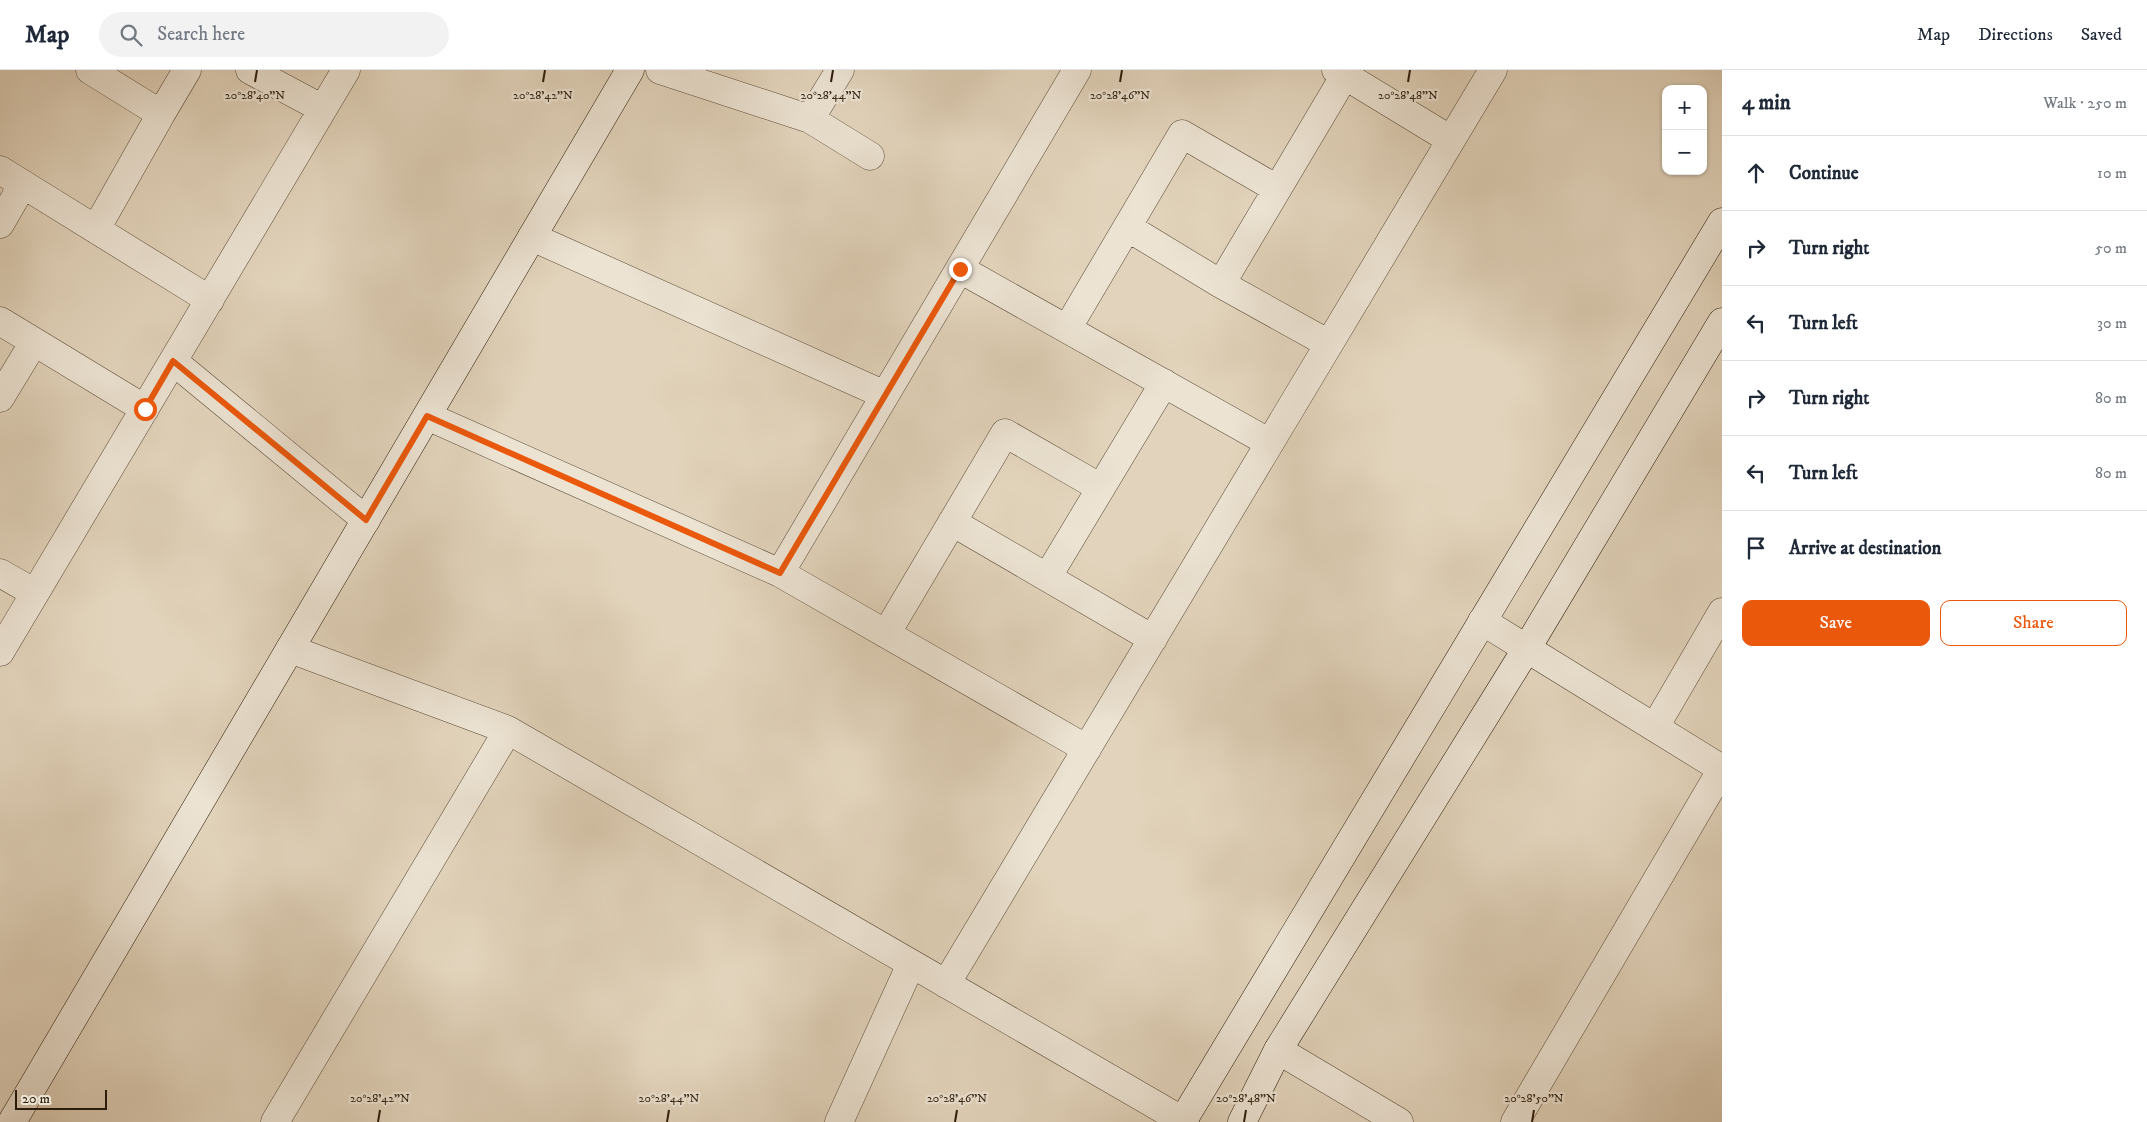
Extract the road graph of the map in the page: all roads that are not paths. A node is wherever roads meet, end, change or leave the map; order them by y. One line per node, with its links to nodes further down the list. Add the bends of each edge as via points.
1 (90, 70): 12 (street)
2 (187, 70): 12 (street)
3 (250, 70): 11 (street)
4 (346, 70): 11 (street)
5 (630, 70): 23 (street)
6 (660, 70): 13 (street)
7 (840, 70): 13 (street)
8 (1077, 70): 24 (street)
9 (1493, 70): 14 (street)
10 (1341, 73): 14 (street); 18 (street)
11 (323, 109): 26 (street)
12 (161, 114): 22 (street)
13 (810, 119): 15 (street)
14 (1451, 140): 31 (street)
15 (870, 156)
16 (0, 170): 17 (street)
17 (23, 184): 20 (street); 22 (street)
18 (1277, 189): 21 (street, via 1182,134); 25 (street)
19 (1722, 222): 47 (street)
20 (0, 224)
21 (1127, 227): 25 (street); 29 (street)
22 (96, 229): 26 (street)
23 (532, 237): 34 (street); 37 (street)
24 (960, 269): 29 (street); 34 (street)
25 (1221, 284): 31 (street)
26 (210, 300): 32 (street)
27 (0, 321): 30 (street)
28 (1722, 322): 50 (street)
29 (1067, 329): 33 (street)
30 (34, 342): 35 (street); 36 (street)
31 (1329, 344): 38 (street)
32 (173, 361): 36 (street); 40 (street)
33 (1164, 383): 38 (street); 39 (street)
34 (885, 395): 43 (street)
35 (0, 398)
36 (145, 409): 45 (street)
37 (427, 416): 40 (street); 43 (street)
38 (1270, 443): 49 (street)
39 (1101, 488): 41 (street, via 1005,434); 44 (street)
40 (366, 520): 51 (street)
41 (952, 522): 44 (street); 48 (street)
42 (0, 573): 45 (street)
43 (780, 573): 48 (street)
44 (1048, 576): 49 (street)
45 (35, 593): 52 (street)
46 (1722, 612): 53 (street)
47 (1482, 621): 50 (street); 63 (street)
48 (886, 634): 55 (street)
49 (1152, 639): 55 (street)
50 (1527, 648): 53 (street); 59 (street)
51 (290, 649): 54 (street); 60 (street)
52 (0, 652)
53 (1655, 727): 56 (street)
54 (508, 730): 57 (street); 61 (street)
55 (1087, 749): 58 (street)
56 (1722, 769): 66 (street)
57 (912, 964): 58 (street); 62 (street)
58 (946, 984): 63 (street)
59 (1278, 1050): 64 (street); 65 (street)
60 (12, 1122)
61 (275, 1122)
62 (839, 1122)
63 (1183, 1122)
64 (1242, 1122)
65 (1399, 1122)
66 (1515, 1122)

